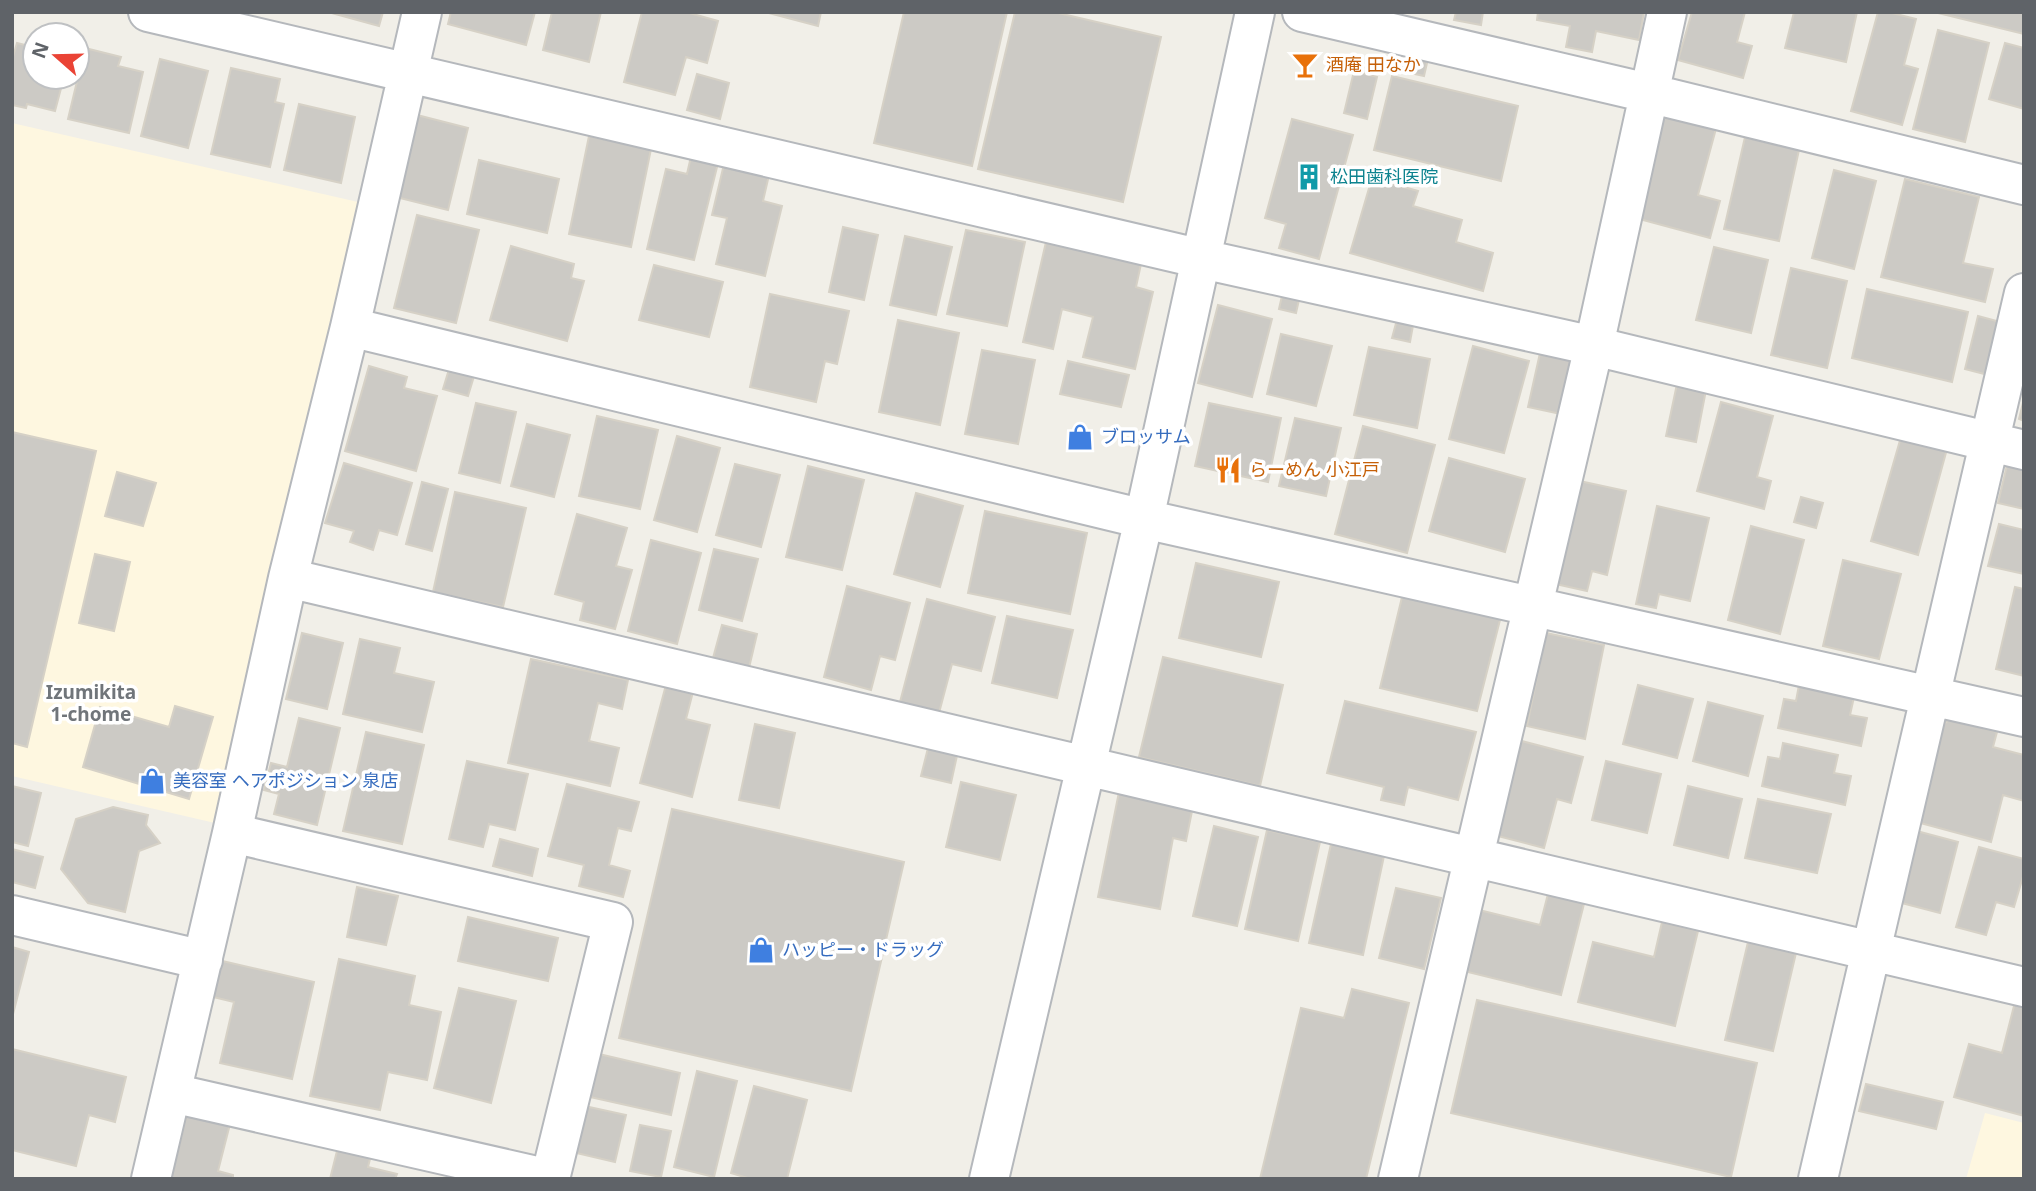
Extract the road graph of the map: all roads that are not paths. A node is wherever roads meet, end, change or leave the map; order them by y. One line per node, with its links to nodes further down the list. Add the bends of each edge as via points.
1 (148, 12): 6 (street)
2 (422, 12): 6 (street)
3 (1255, 12): 9 (street)
4 (1302, 12): 7 (street)
5 (1667, 12): 7 (street)
6 (408, 72): 9 (street); 11 (street)
7 (1648, 93): 8 (street); 12 (street)
8 (2024, 185)
9 (1202, 259): 12 (street); 14 (street)
10 (2024, 293): 13 (street)
11 (351, 327): 14 (street); 15 (street)
12 (1594, 346): 13 (street); 16 (street)
13 (2007, 446): 17 (street)
14 (1144, 519): 16 (street); 19 (street)
15 (288, 578): 19 (street); 20 (street)
16 (1531, 607): 17 (street); 21 (street)
17 (1929, 696): 18 (street); 23 (street)
18 (2024, 717)
19 (1086, 765): 21 (street); 29 (street)
20 (232, 833): 24 (street); 28 (street, via 613,922)
21 (1475, 857): 23 (street); 30 (street)
22 (12, 915): 24 (street)
23 (1870, 950): 25 (street); 31 (street)
24 (203, 960): 26 (street)
25 (2024, 987)
26 (172, 1093): 27 (street); 28 (street)
27 (151, 1179)
28 (550, 1179)
29 (989, 1179)
30 (1398, 1179)
31 (1818, 1179)

